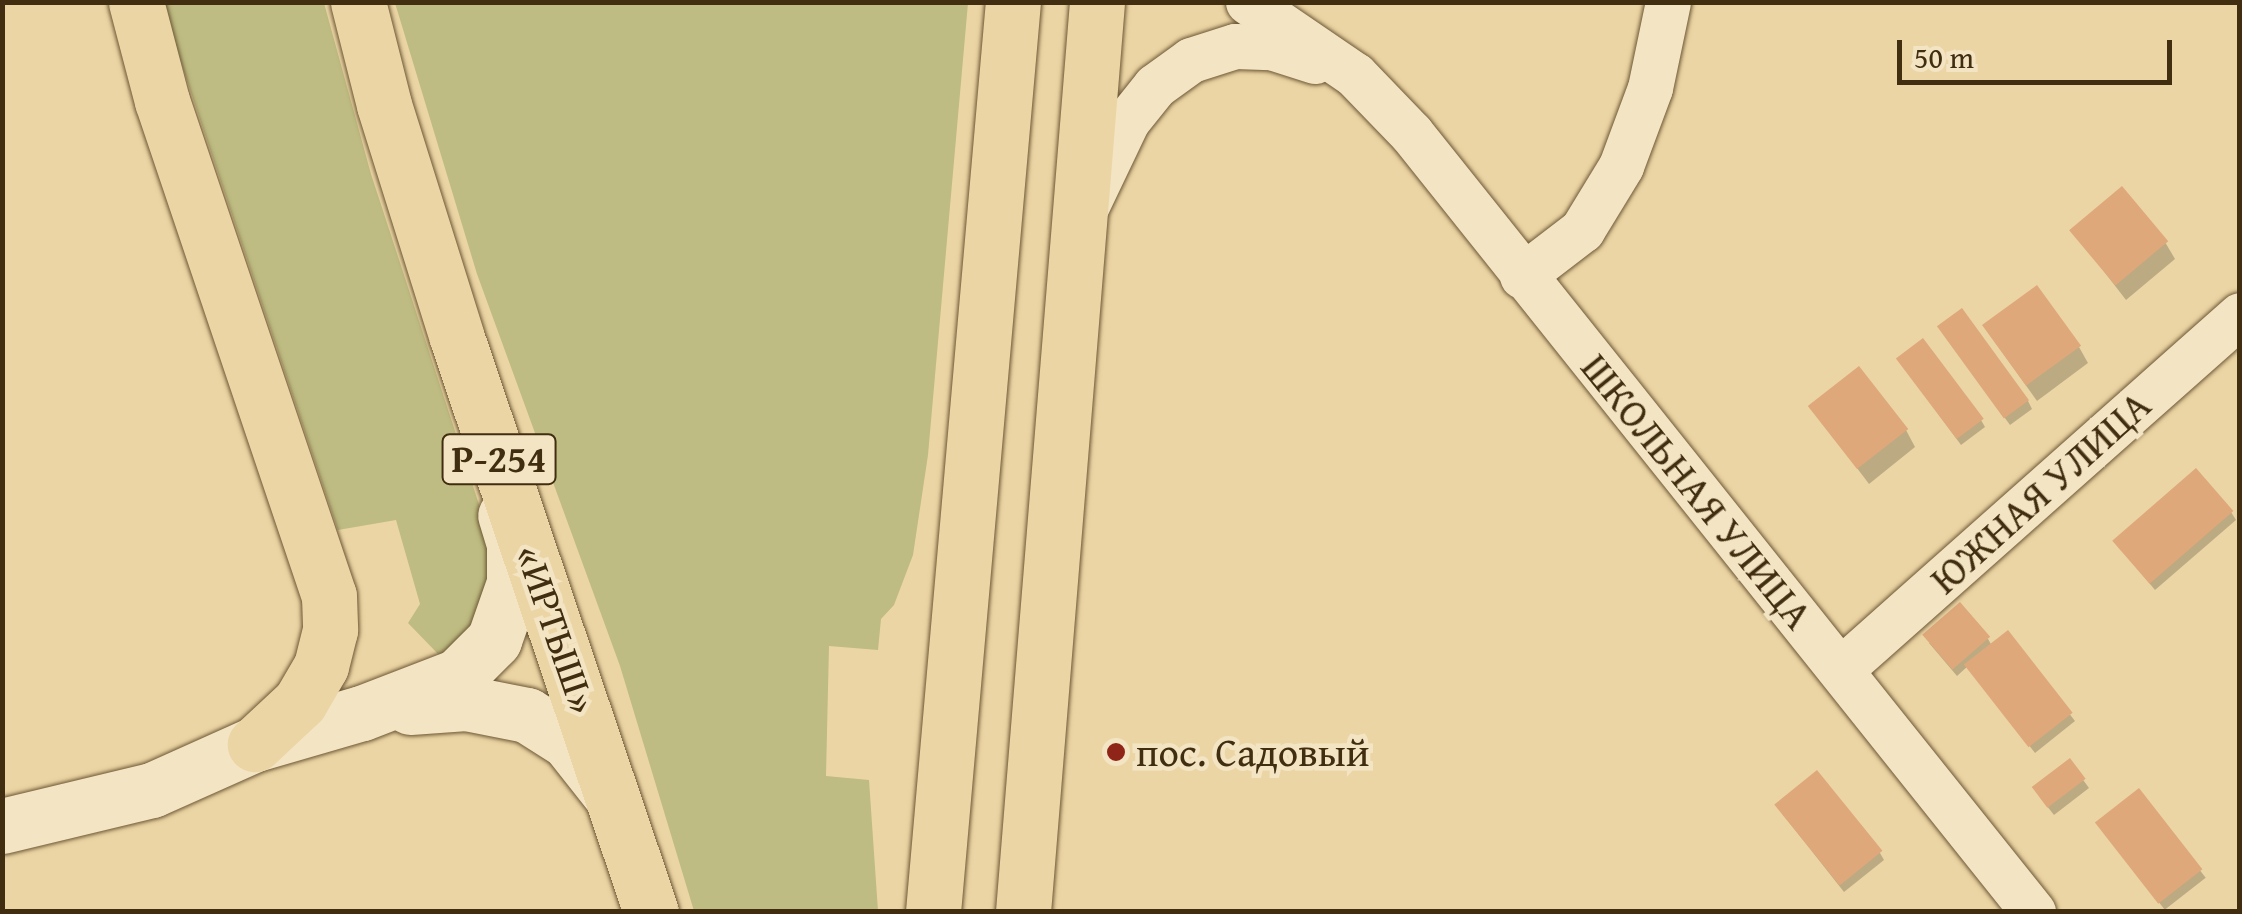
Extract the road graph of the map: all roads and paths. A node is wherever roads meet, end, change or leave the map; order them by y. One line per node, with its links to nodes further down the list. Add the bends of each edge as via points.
1 (136, 2): 14 (main road, via 162,101 329,596 330,630 320,666 300,702)
2 (358, 2): 8 (main road, «ИРТЫШ» / Р-254)
3 (1012, 2): 18 (main road)
4 (1097, 2): 9 (main road)
5 (1248, 2): 7 (street, ШКОЛЬНАЯ УЛИЦА)
6 (1668, 2): 10 (street, via 1650,88 1620,166 1582,230)
7 (1355, 74): 9 (street, via 1272,47 1236,46 1191,60 1154,86 1127,121); 10 (street, ШКОЛЬНАЯ УЛИЦА, via 1411,132)
8 (384, 105): 13 (main road, via 410,234 508,523 516,566 504,616 476,662 429,690); 15 (main road, «ИРТЫШ» / Р-254)
9 (1081, 218): 19 (main road)
10 (1522, 276): 12 (street, ШКОЛЬНАЯ УЛИЦА)
11 (2240, 315): 12 (street, ЮЖНАЯ УЛИЦА)
12 (1841, 669): 20 (street, ШКОЛЬНАЯ УЛИЦА)
13 (362, 713): 14 (main road); 15 (main road, via 466,703 527,715 568,740)
14 (255, 744): 16 (main road, via 152,790)
15 (622, 815): 17 (main road, «ИРТЫШ» / Р-254)
16 (2, 826)
17 (652, 912)
18 (933, 912)
19 (1023, 912)
20 (2033, 912)

